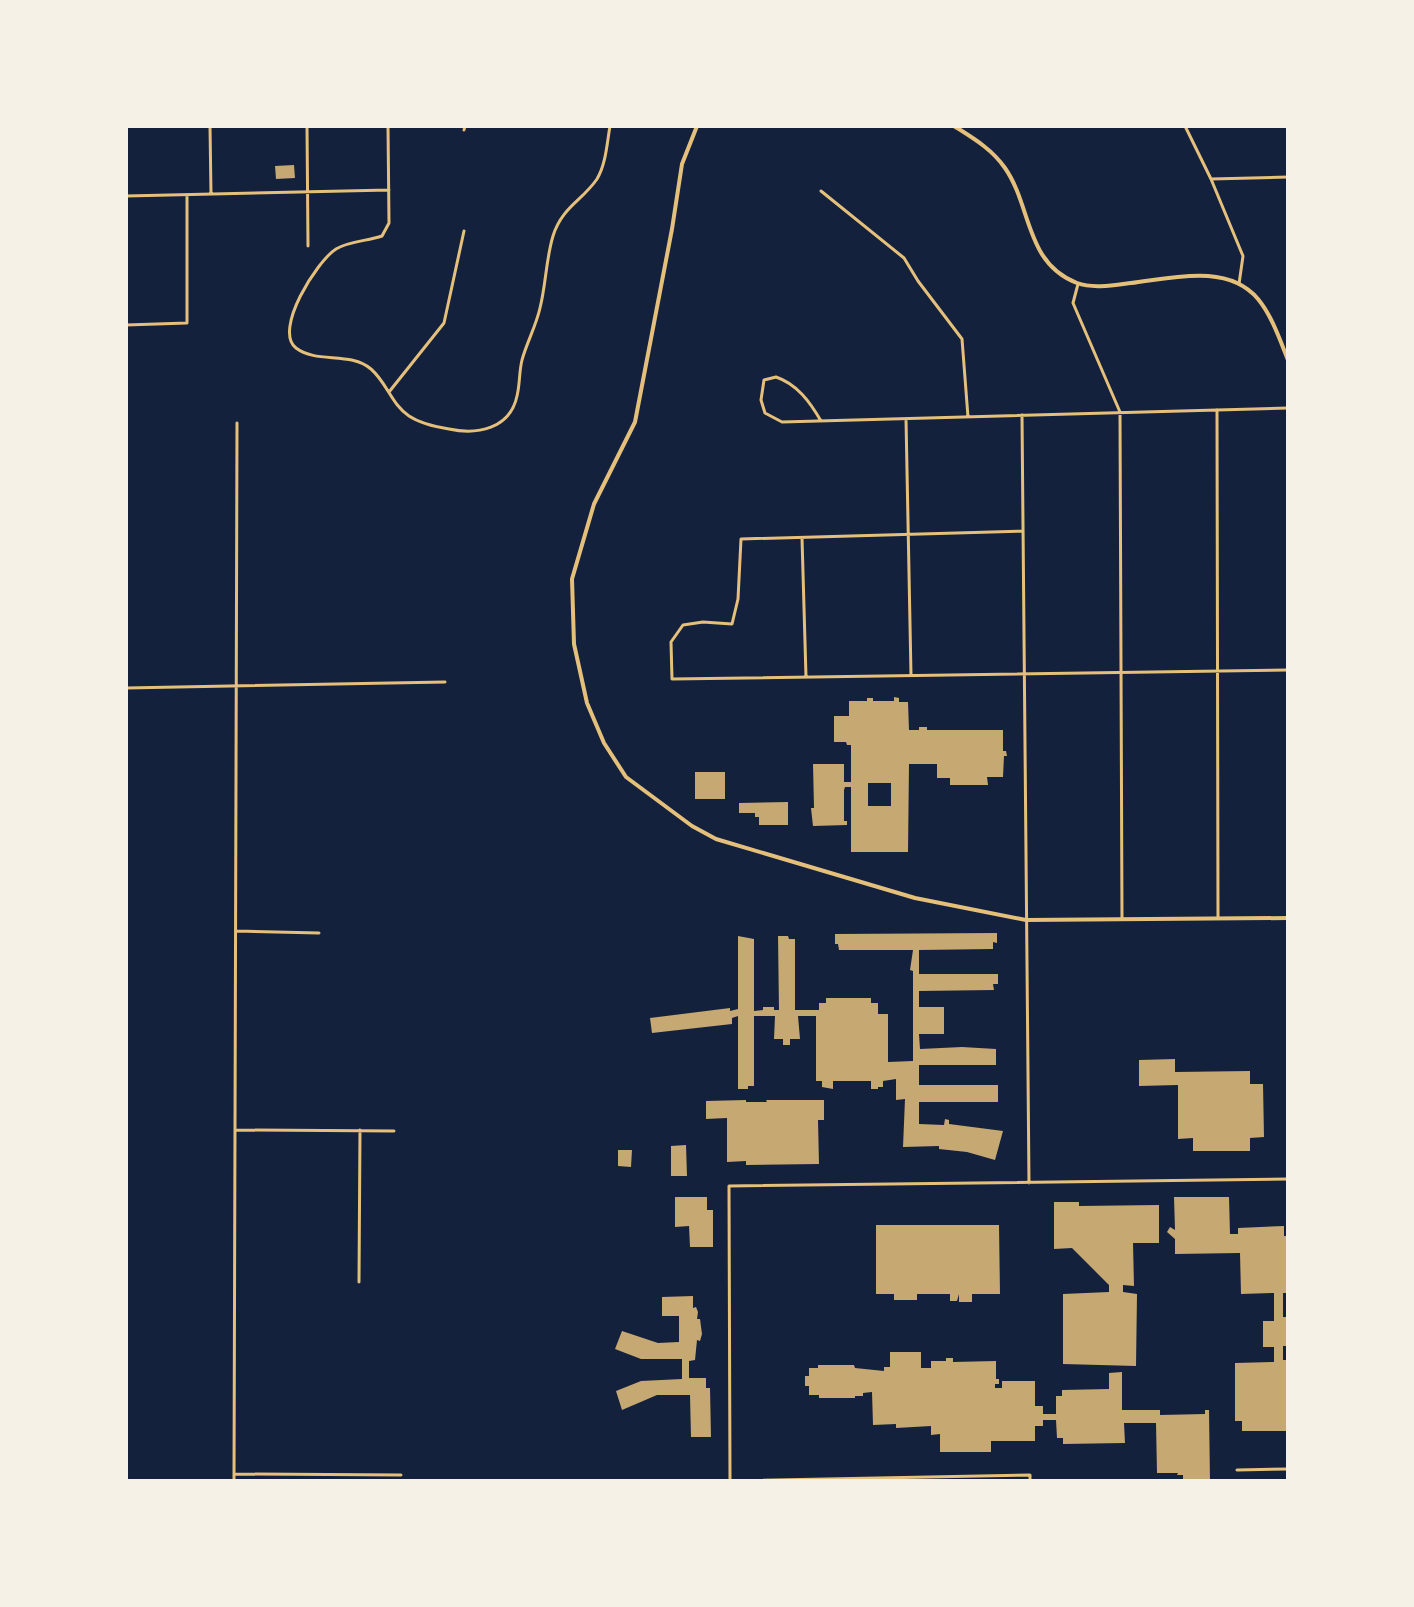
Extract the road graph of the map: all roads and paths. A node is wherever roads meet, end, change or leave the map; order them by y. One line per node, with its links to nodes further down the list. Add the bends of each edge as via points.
1 (210, 126): 14 (street)
2 (307, 126): 12 (street)
3 (388, 126): 10 (street)
4 (610, 126): 22 (street, via 602,170 567,209 553,237 540,309 509,413 482,432 461,431 409,417)
5 (697, 126): 46 (street, via 682,164 635,422 594,504 572,579 574,644 598,730 626,777 716,839 915,898)
6 (954, 126): 18 (street, via 992,152 1017,190 1038,250)
7 (1185, 126): 9 (street)
8 (1288, 177): 9 (street)
9 (1211, 179): 19 (street, via 1243,256)
10 (389, 190): 12 (street); 22 (street, via 389,223 382,236 328,256 302,294 288,331 300,350 362,363)
11 (821, 191): 27 (street, via 904,258 962,339)
12 (308, 192): 14 (street); 17 (street)
13 (187, 194): 14 (street); 15 (street); 20 (street, via 187,323)
14 (211, 194)
15 (126, 196)
16 (464, 231): 22 (street, via 444,323)
17 (308, 246)
18 (1078, 284): 19 (street, via 1210,276); 25 (street, via 1073,303)
19 (1239, 284): 21 (street, via 1258,300)
20 (126, 325)
21 (1288, 360)
22 (389, 392)
23 (1288, 408): 24 (street)
24 (1217, 410): 25 (street); 35 (street)
25 (1120, 412): 26 (street); 36 (street)
26 (1022, 415): 27 (street); 31 (street)
27 (968, 417): 28 (street)
28 (906, 418): 29 (street); 32 (street)
29 (821, 421): 29 (street, via 794,386 776,377 764,380 765,413 782,422)
30 (237, 423): 41 (street)
31 (1023, 531): 32 (street); 37 (street)
32 (907, 533): 33 (street); 38 (street)
33 (802, 538): 39 (street); 39 (street, via 741,539 732,624 683,625 671,651 672,679)
34 (1288, 670): 35 (street)
35 (1218, 671): 36 (street); 43 (street)
36 (1122, 672): 37 (street); 45 (street)
37 (1024, 674): 38 (street); 46 (street)
38 (911, 675): 39 (street)
39 (806, 677)
40 (445, 682): 41 (street)
41 (237, 685): 42 (street); 47 (street)
42 (126, 688)
43 (1218, 918): 44 (street); 45 (street)
44 (1288, 918)
45 (1122, 919): 46 (street)
46 (1026, 920): 53 (street)
47 (237, 931): 48 (street); 49 (street)
48 (319, 933)
49 (235, 1130): 50 (street); 57 (street)
50 (360, 1130): 51 (street); 54 (street)
51 (394, 1131)
52 (1288, 1179): 53 (street)
53 (1029, 1183): 60 (street, via 729,1186)
54 (359, 1282)
55 (1288, 1469): 56 (street)
56 (1237, 1470)
57 (234, 1474): 58 (street); 59 (street)
58 (401, 1475)
59 (234, 1481)
60 (730, 1481): 61 (street, via 1030,1475)
61 (1030, 1481)

